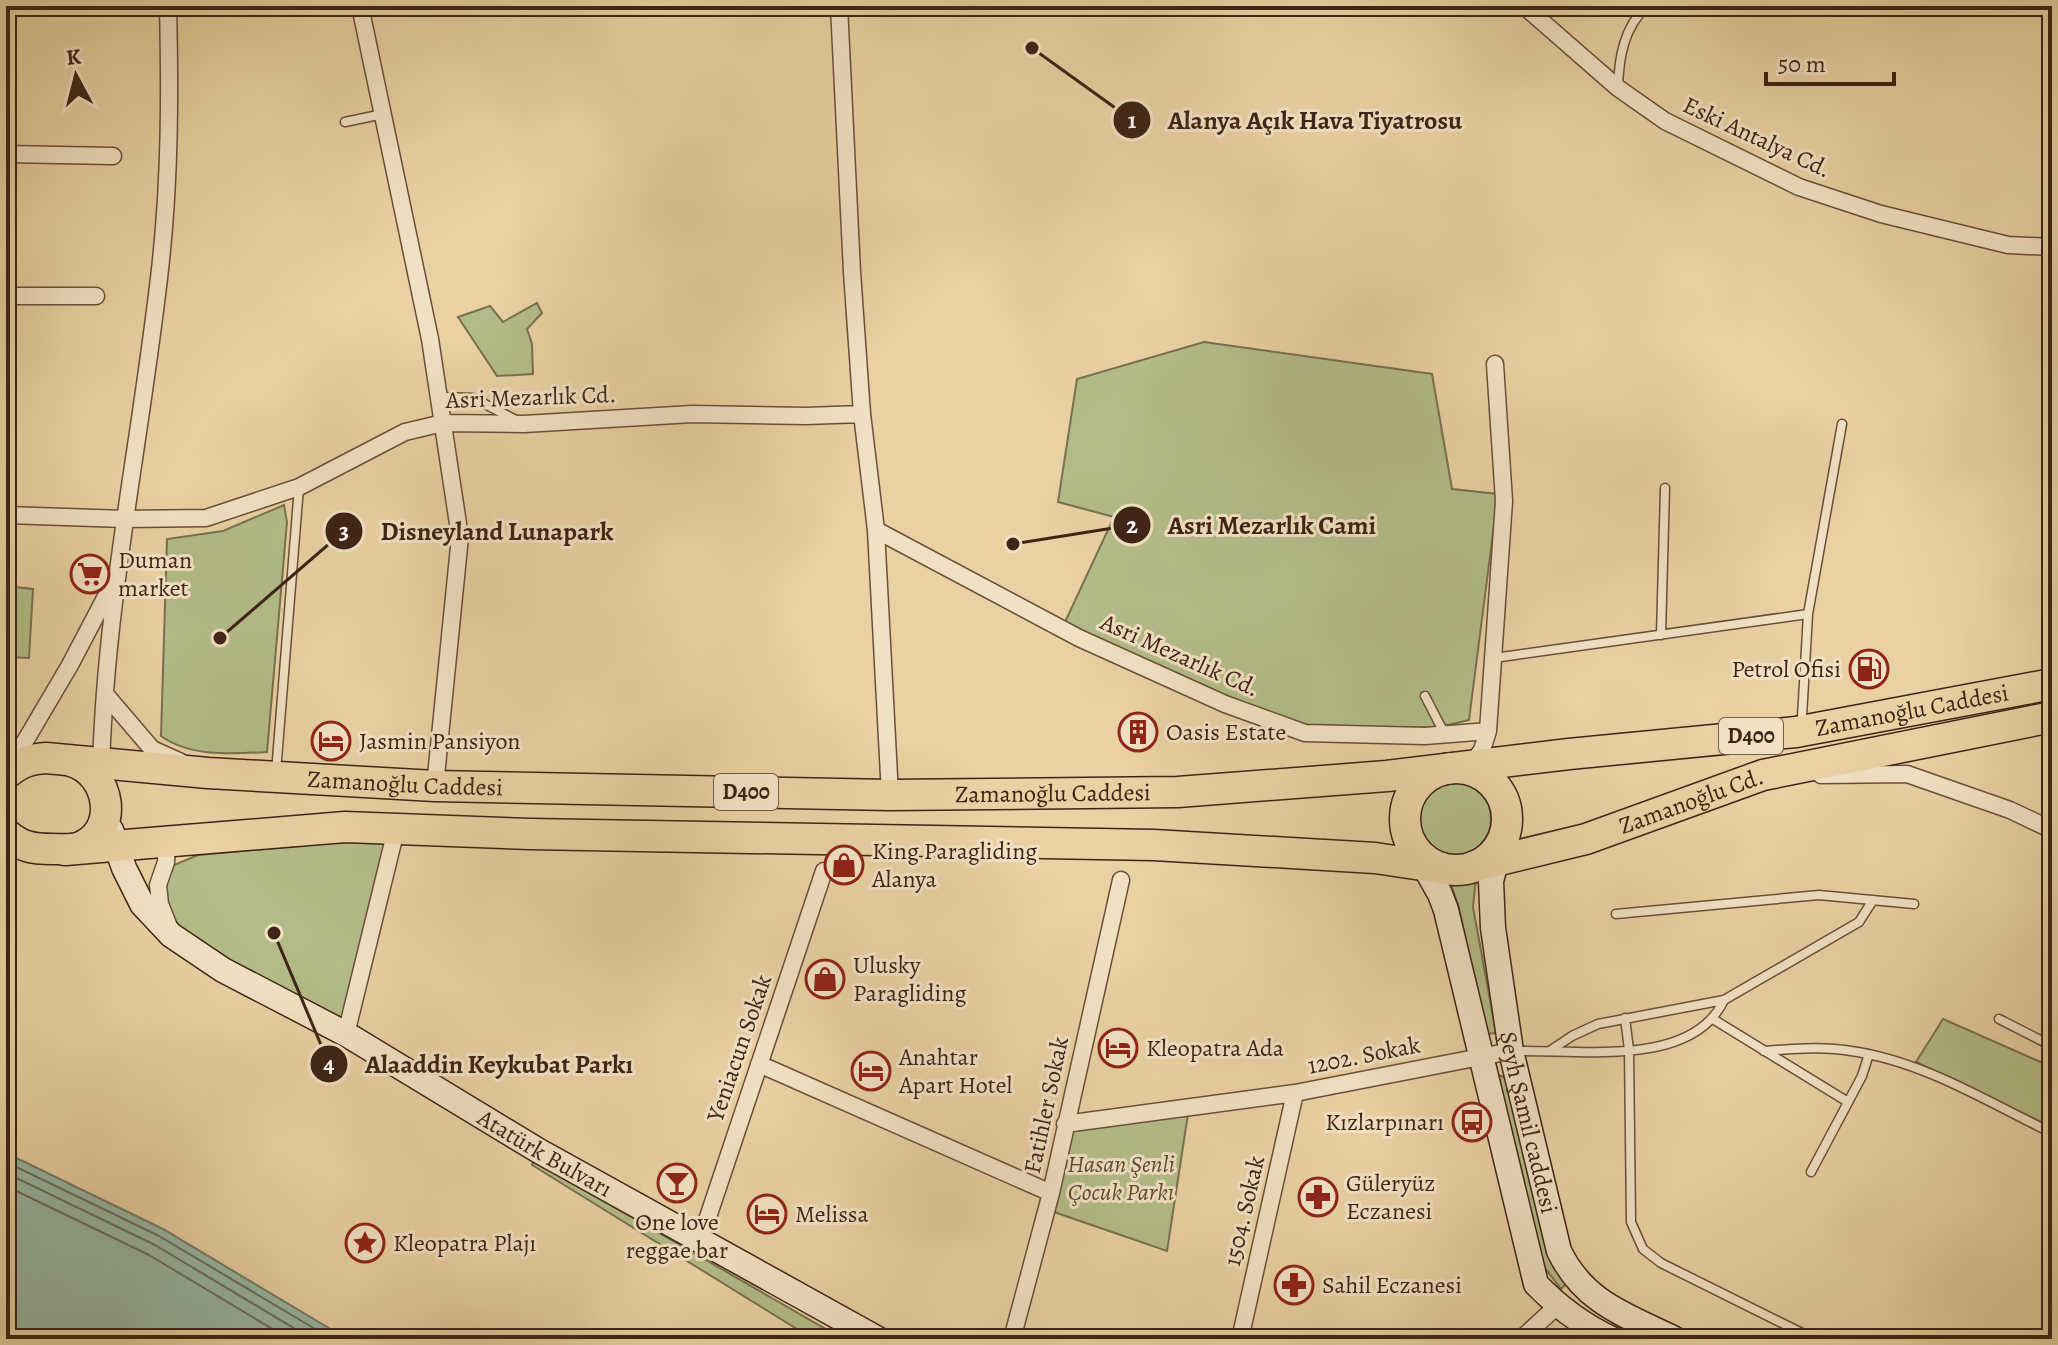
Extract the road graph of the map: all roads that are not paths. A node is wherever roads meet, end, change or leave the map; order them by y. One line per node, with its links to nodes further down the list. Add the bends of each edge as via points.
1 (168, 6): 25 (street, via 170,145 162,245)
2 (360, 6): 9 (street)
3 (839, 6): 18 (street)
4 (1524, 6): 8 (street, Eski Antalya Cd.)
5 (1647, 6): 8 (lane, via 1627,35)
6 (2045, 6): 7 (lane)
7 (2052, 7)
8 (1618, 88): 13 (street, Eski Antalya Cd., via 1665,121 1799,187 1881,214 2008,245)
9 (383, 114): 10 (lane); 17 (street)
10 (345, 122)
11 (6, 154): 12 (street)
12 (113, 156)
13 (2052, 247)
14 (6, 296): 15 (street)
15 (96, 296)
16 (1495, 364): 30 (street, via 1504,501)
17 (439, 397): 19 (street); 20 (lane, via 473,398)
18 (862, 414): 20 (street, Asri Mezarlık Cd., via 692,414); 26 (street)
19 (443, 423): 20 (street, Asri Mezarlık Cd.); 22 (street, Asri Mezarlık Cd., via 405,432); 44 (street, via 460,537)
20 (524, 424)
21 (1842, 424): 28 (lane)
22 (299, 487): 25 (street, Asri Mezarlık Cd., via 206,518); 42 (lane)
23 (1665, 488): 29 (lane)
24 (6, 515): 25 (street, Asri Mezarlık Cd.)
25 (125, 519): 27 (street)
26 (876, 530): 37 (street, Asri Mezarlık Cd., via 1079,638 1225,704 1305,733); 45 (street)
27 (117, 575): 32 (street); 38 (street)
28 (1808, 614): 29 (lane); 36 (lane, via 1802,717)
29 (1661, 635): 30 (lane)
30 (1493, 658): 35 (street)
31 (2052, 684): 36 (highway, Zamanoğlu Caddesi / D400)
32 (105, 694): 40 (street, via 152,749); 43 (street)
33 (1425, 696): 37 (lane)
34 (2052, 717): 41 (highway, Zamanoğlu Cd. / D400)
35 (1488, 731): 37 (street, Asri Mezarlık Cd.); 39 (street); 39 (street)
36 (1796, 732): 39 (highway, Zamanoğlu Caddesi / D400)
37 (1447, 733)
38 (25, 763): 43 (highway, Zamanoğlu Caddesi / D400)
39 (1471, 766): 45 (highway, Zamanoğlu Caddesi / D400, via 1178,792); 46 (street); 46 (highway, via 1464,769 1480,774); 54 (highway, via 1431,775 1409,800 1407,834)
40 (208, 773): 42 (highway, Zamanoğlu Caddesi / D400); 43 (highway, Zamanoğlu Caddesi / D400)
41 (1763, 775): 48 (street, via 1907,774); 53 (highway, Zamanoğlu Cd. / D400, via 1586,839)
42 (276, 777): 44 (highway, Zamanoğlu Caddesi / D400)
43 (103, 786): 51 (main road, Atatürk Bulvarı); 52 (highway, via 101,827 92,839)
44 (435, 786): 45 (highway, Zamanoğlu Caddesi / D400)
45 (890, 795)
46 (1502, 797): 53 (highway, via 1506,830)
47 (396, 830): 49 (highway, Zamanoğlu Caddesi / D400, via 345,827); 54 (highway, Zamanoğlu Caddesi / D400, via 1154,845); 65 (street)
48 (2052, 830)
49 (167, 841): 51 (highway, Zamanoğlu Caddesi / D400); 60 (street, via 158,885 160,904 167,923)
50 (14, 843): 52 (highway, Zamanoğlu Caddesi)
51 (116, 845): 52 (highway, Zamanoğlu Caddesi / D400); 60 (main road, Atatürk Bulvarı, via 142,904)
52 (65, 850)
53 (1490, 858): 54 (highway, Zamanoğlu Cd., via 1459,870); 69 (main road, Şeyh Şamil caddesi, via 1493,928)
54 (1427, 861): 72 (main road, Şeyh Şamil caddesi, via 1446,910)
55 (824, 871): 73 (street, Yeniacun Sokak)
56 (1121, 880): 76 (street, Fatihler Sokak)
57 (1873, 900): 58 (lane); 59 (lane, via 1819,895); 61 (lane, via 1859,922)
58 (1914, 904)
59 (1616, 914)
60 (188, 946): 65 (main road, Atatürk Bulvarı)
61 (1724, 1000): 62 (lane); 63 (lane)
62 (1625, 1018): 67 (lane, via 1585,1029); 68 (lane)
63 (1713, 1019): 68 (lane, via 1686,1038); 70 (lane)
64 (1999, 1019): 66 (lane)
65 (346, 1034): 80 (main road, Atatürk Bulvarı)
66 (2052, 1046)
67 (1551, 1050): 68 (lane); 69 (lane)
68 (1629, 1050): 83 (lane, via 1630,1212 1637,1239 1661,1263)
69 (1511, 1051): 72 (street, 1202. Sokak); 81 (main road, Şeyh Şamil caddesi, via 1559,1251)
70 (1764, 1051): 71 (lane, via 1827,1048); 75 (lane)
71 (1869, 1054): 75 (lane); 77 (lane, via 1923,1070)
72 (1481, 1056): 74 (street, 1202. Sokak); 82 (main road, Şeyh Şamil caddesi, via 1536,1284)
73 (759, 1064): 79 (street); 80 (street, Yeniacun Sokak)
74 (1295, 1093): 76 (street, 1202. Sokak); 86 (street, 1504. Sokak)
75 (1848, 1102): 78 (lane)
76 (1065, 1124): 79 (street, Fatihler Sokak)
77 (2052, 1133)
78 (1811, 1172)
79 (1051, 1193): 85 (street, Fatihler Sokak)
80 (700, 1241): 84 (main road, Atatürk Bulvarı)
81 (1588, 1293): 82 (main road); 89 (main road, Şeyh Şamil caddesi)
82 (1557, 1306): 87 (street); 88 (main road, Şeyh Şamil caddesi)
83 (1808, 1336)
84 (878, 1339)
85 (1012, 1339)
86 (1240, 1339)
87 (1521, 1339)
88 (1612, 1339)
89 (1675, 1339)

